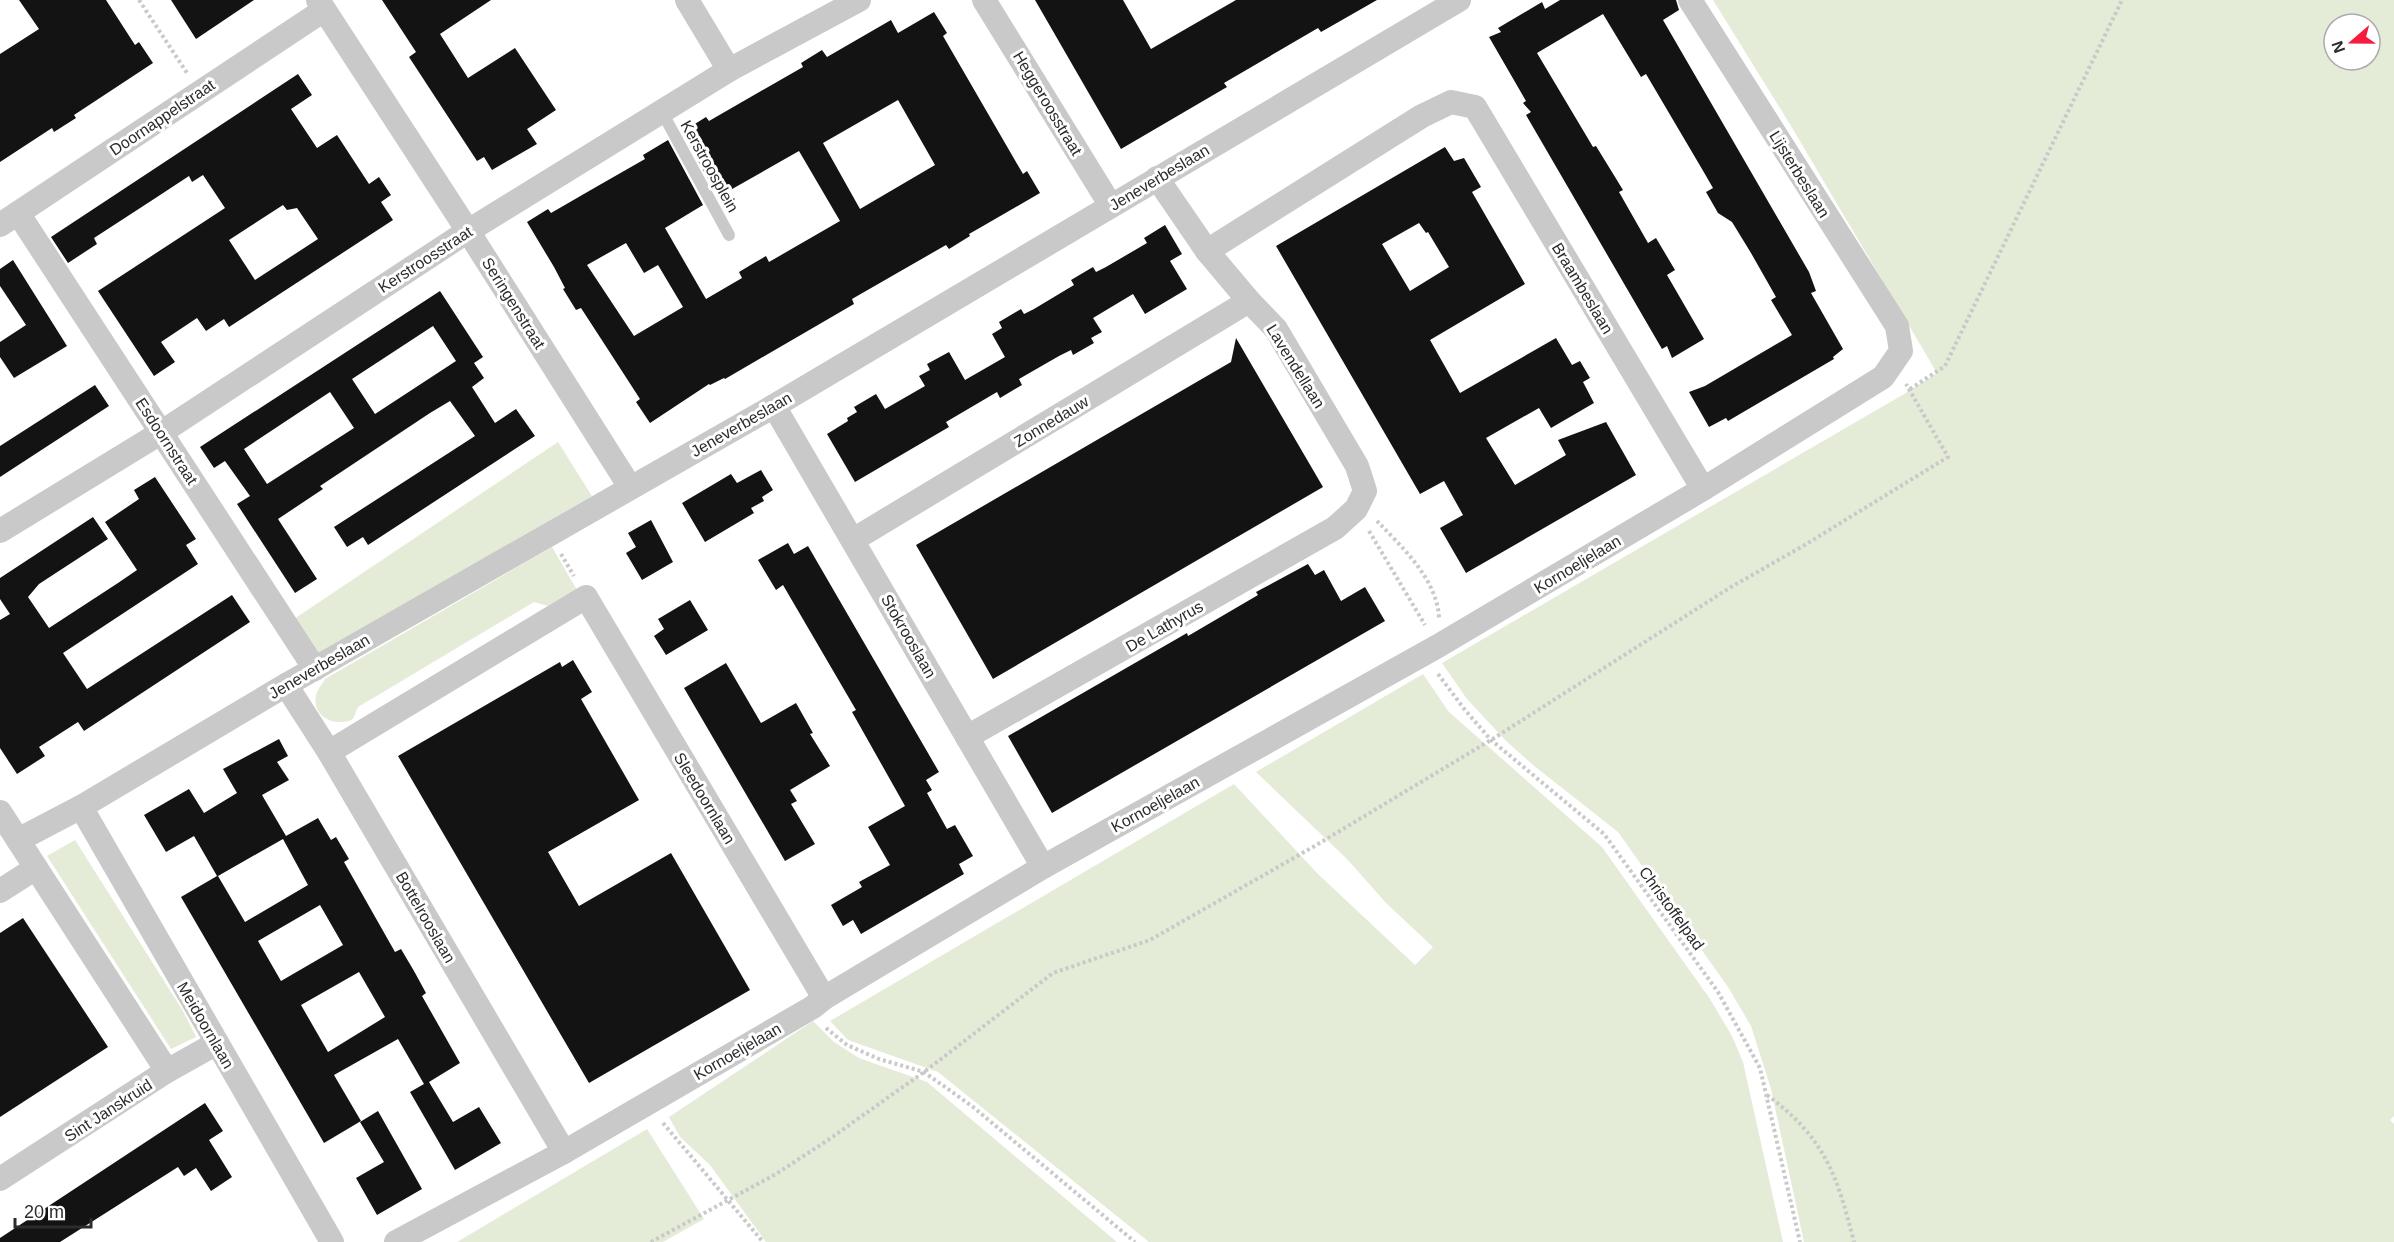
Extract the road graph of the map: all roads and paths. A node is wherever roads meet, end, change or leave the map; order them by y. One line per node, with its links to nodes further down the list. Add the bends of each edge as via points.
1 (139, 0): 10 (path)
2 (687, 0): 9 (street)
3 (859, 0): 9 (street, Kerstroosstraat)
4 (984, 0): 13 (street, Heggeroosstraat)
5 (1459, 0): 12 (street, Jeneverbeslaan)
6 (1690, 0): 19 (street, Lijsterbeslaan, via 1897,326)
7 (2122, 0): 33 (path, via 1945,366 1910,389 1948,458 1731,587)
8 (321, 5): 10 (street, Doornappelstraat); 15 (street, Seringenstraat)
9 (729, 70): 11 (street, Kerstroosstraat)
10 (199, 92): 14 (street, Doornappelstraat)
11 (662, 112): 15 (street, Kerstroosstraat); 16 (lane, Kerstroosplein)
12 (1157, 178): 13 (street, Jeneverbeslaan); 17 (street, Lavendellaan)
13 (1111, 206): 20 (street, Jeneverbeslaan)
14 (9, 219): 21 (street, Esdoornstraat)
15 (468, 231): 21 (street, Kerstroosstraat); 22 (street, Seringenstraat)
16 (729, 236)
17 (1207, 251): 18 (street, Lavendellaan); 23 (street, Braambeslaan, via 1422,116 1451,102 1475,107)
18 (1248, 301): 24 (street, Lavendellaan, via 1276,329 1357,466 1365,491); 27 (street, Zonnedauw)
19 (1901, 351): 23 (street, Kornoeljelaan, via 1883,377)
20 (774, 406): 22 (street, Jeneverbeslaan); 27 (street, Stokrooslaan)
21 (162, 432): 25 (street, Kerstroosstraat); 30 (street, Esdoornstraat)
22 (630, 487): 26 (street, Jeneverbeslaan)
23 (1703, 489): 29 (street, Kornoeljelaan)
24 (1356, 509): 29 (path); 29 (path, Christoffelpad, via 1369,512 1416,561 1439,615); 32 (street, De Lathyrus, via 1335,528)
25 (0, 531)
26 (549, 534): 28 (path); 30 (street, Jeneverbeslaan)
27 (853, 540): 32 (street, Stokrooslaan)
28 (586, 597): 34 (street); 41 (street, Sleedoornlaan)
29 (1438, 646): 33 (path, Christoffelpad, via 1437,672); 38 (street, Kornoeljelaan)
30 (315, 669): 31 (street, Jeneverbeslaan)
31 (286, 685): 34 (street, Bottelrooslaan); 35 (street, Jeneverbeslaan)
32 (967, 737): 38 (street, Stokrooslaan)
33 (1491, 740): 44 (path, via 1150,940 1053,974); 45 (path, Christoffelpad, via 1604,834 1718,992 1760,1068)
34 (329, 752): 47 (street, Bottelrooslaan)
35 (81, 807): 37 (street, Jeneverbeslaan); 42 (street, Meidoornlaan)
36 (0, 812): 37 (street)
37 (18, 840): 39 (street)
38 (1043, 867): 41 (street, Kornoeljelaan)
39 (36, 868): 40 (street); 43 (street)
40 (0, 891)
41 (819, 1003): 44 (path, via 829,1032 847,1045); 46 (street, Kornoeljelaan)
42 (217, 1042): 43 (street, Sint Janskruid); 50 (street, Meidoornlaan)
43 (167, 1071): 48 (street, Sint Janskruid)
44 (924, 1072): 49 (path, via 776,1174); 54 (path, via 973,1107)
45 (1766, 1095): 55 (path, Christoffelpad); 56 (path, via 1784,1108 1819,1146 1840,1187)
46 (647, 1104): 47 (street, Kornoeljelaan); 49 (path)
47 (564, 1152): 51 (street, Kornoeljelaan)
48 (0, 1179)
49 (727, 1200): 52 (path); 53 (path)
50 (332, 1242)
51 (396, 1242)
52 (651, 1242)
53 (763, 1242)
54 (1135, 1242)
55 (1800, 1242)
56 (1854, 1242)

